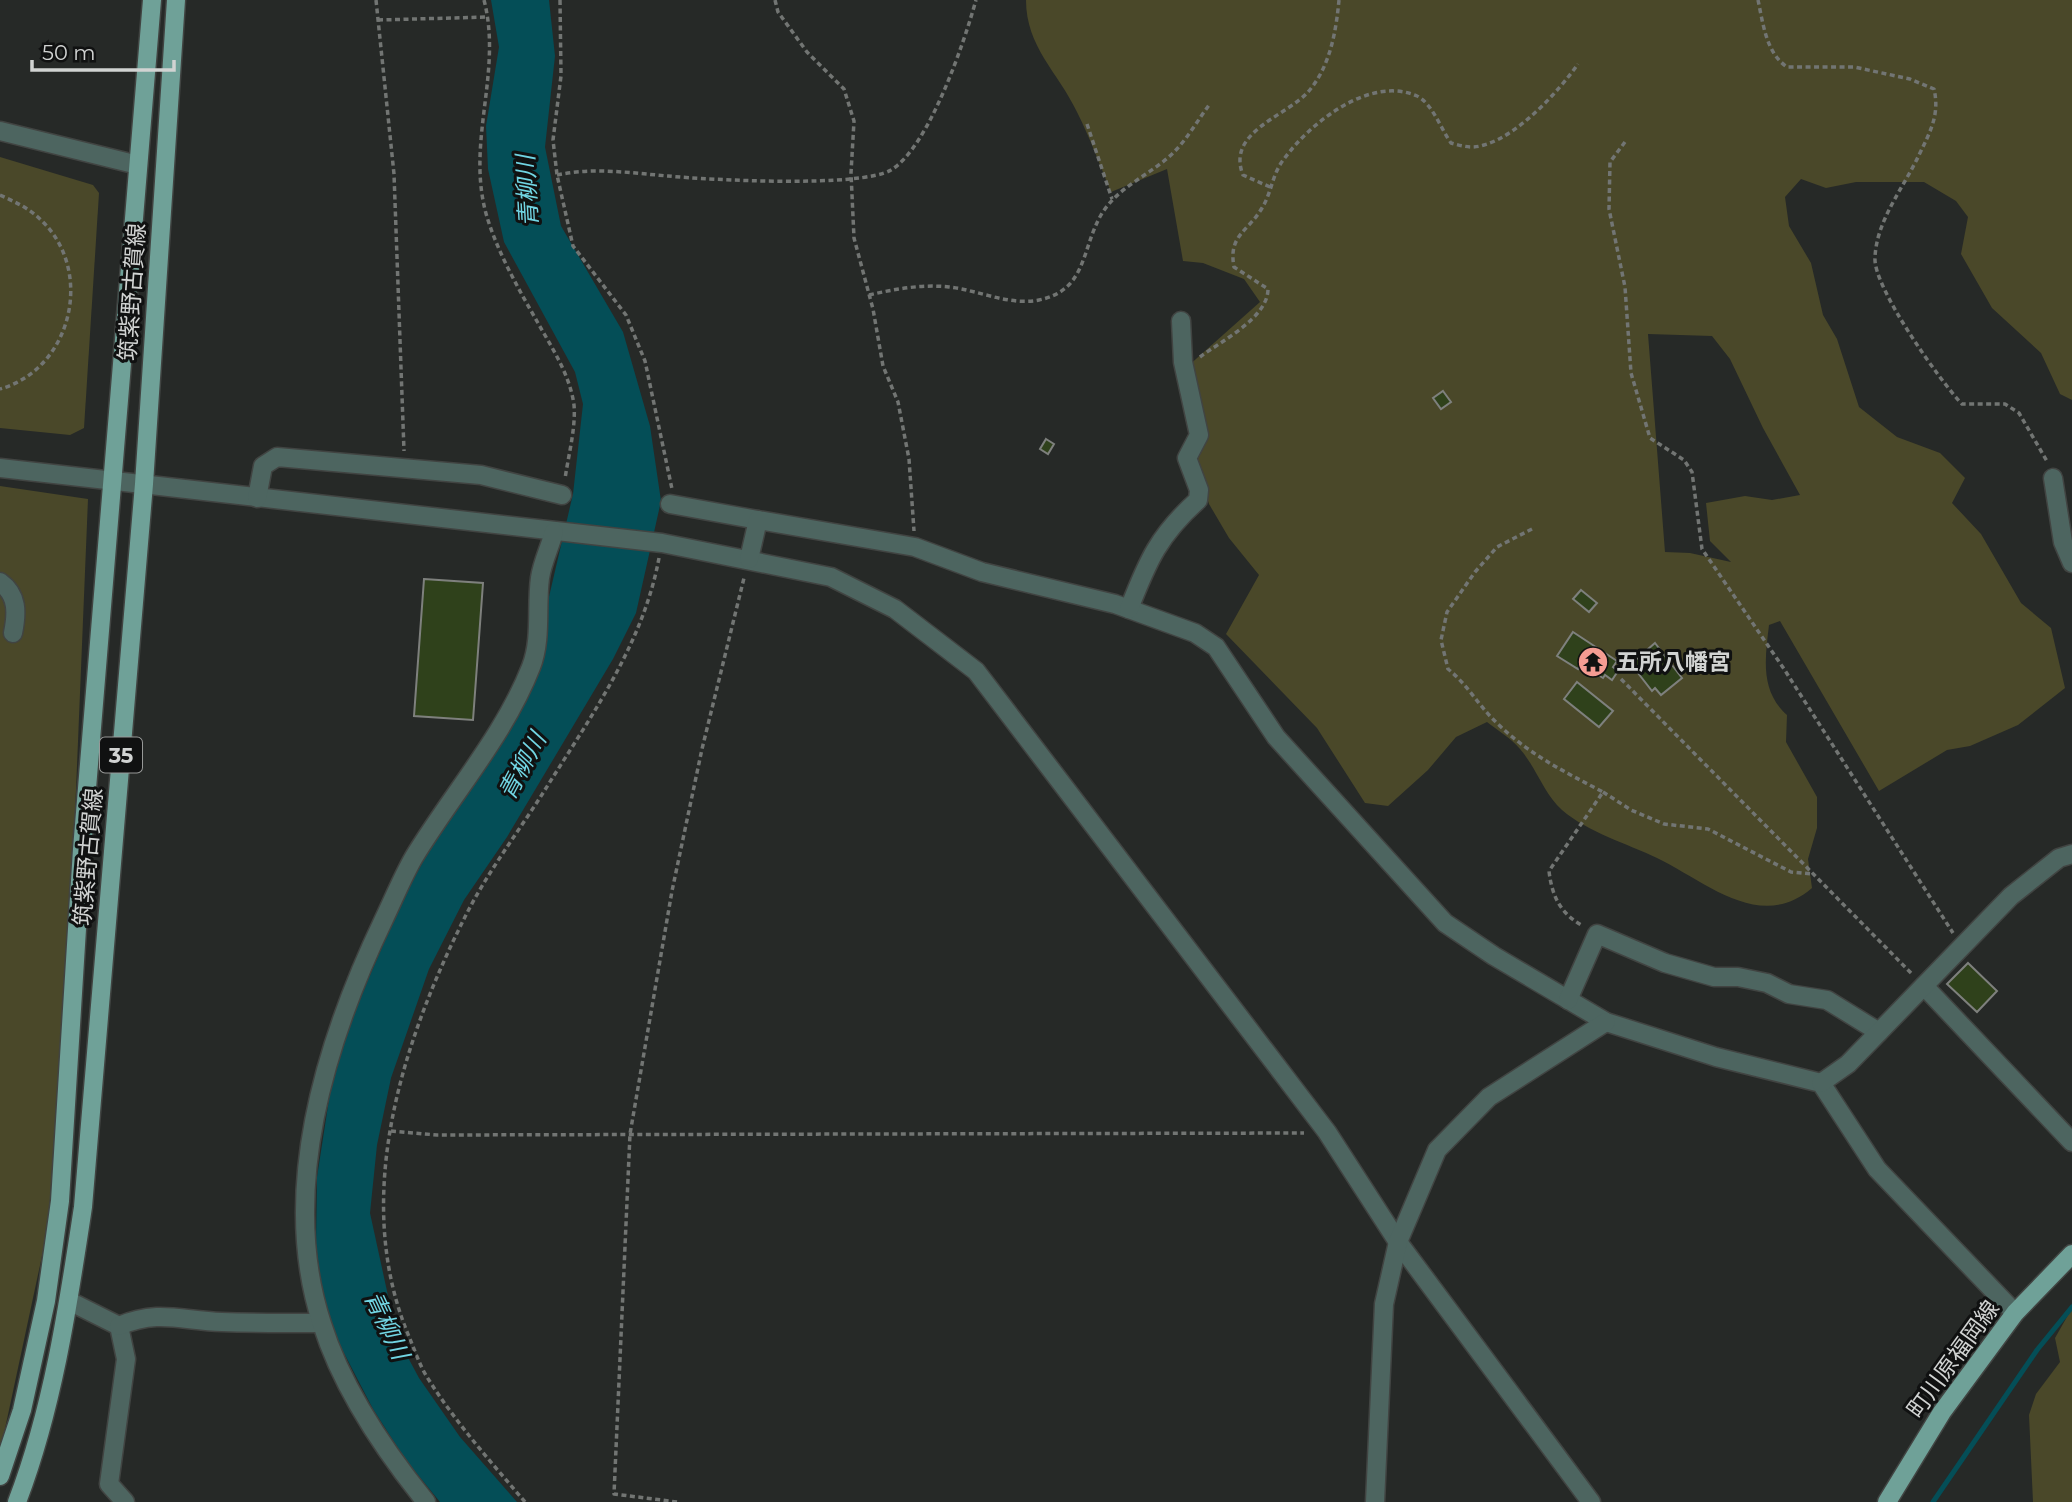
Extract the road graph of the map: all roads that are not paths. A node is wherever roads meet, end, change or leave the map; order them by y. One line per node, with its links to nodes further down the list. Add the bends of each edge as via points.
1 (152, 0): 4 (main road, 筑紫野古賀線 / 35)
2 (176, 0): 9 (main road, 筑紫野古賀線 / 35)
3 (0, 131): 4 (street)
4 (138, 165): 8 (main road, 筑紫野古賀線 / 35)
5 (1181, 321): 18 (street, via 1184,368 1199,435 1187,458 1198,499 1164,534 1147,562)
6 (0, 468): 8 (street)
7 (2053, 478): 16 (street, via 2063,542)
8 (113, 480): 9 (street); 33 (main road, 筑紫野古賀線 / 35, via 82,849 60,1201 46,1301 22,1410)
9 (144, 484): 11 (street); 29 (main road, 筑紫野古賀線 / 35, via 83,1207)
10 (562, 495): 11 (street, via 481,475 277,457 263,466)
11 (257, 498): 14 (street)
12 (670, 503): 13 (street)
13 (758, 520): 15 (street); 18 (street, via 915,547 982,572)
14 (561, 533): 15 (street, via 654,542); 31 (street, via 540,577 533,663 514,707 413,858 363,963 330,1058 314,1115 306,1175 307,1234)
15 (749, 559): 27 (street, via 831,577 895,609 976,671 1327,1132)
16 (2072, 564)
17 (0, 582): 19 (street, via 9,588 15,602)
18 (1129, 609): 22 (street, via 1195,633 1216,647 1276,737 1445,923)
19 (13, 633)
20 (2072, 854): 21 (street, via 2059,858 2011,896)
21 (1924, 986): 24 (street); 26 (street)
22 (1568, 1000): 23 (street); 24 (street, via 1597,934 1665,963 1826,1000)
23 (1606, 1022): 25 (street, via 1716,1057); 27 (street, via 1489,1097 1437,1150)
24 (1879, 1032): 25 (street, via 1848,1064)
25 (1821, 1083): 30 (street, via 1877,1169)
26 (2072, 1142)
27 (1398, 1242): 39 (street, via 1384,1304); 40 (street)
28 (2072, 1254): 30 (main road, 町川原福岡線)
29 (69, 1301): 32 (street); 35 (main road, 筑紫野古賀線 / 35, via 42,1424)
30 (2015, 1313): 41 (main road, 町川原福岡線, via 1942,1412)
31 (321, 1323): 32 (street, via 218,1322 158,1315); 38 (street, via 341,1372 399,1469)
32 (120, 1326): 34 (street, via 126,1359)
33 (0, 1476)
34 (109, 1484): 36 (street); 37 (street)
35 (17, 1502)
36 (104, 1502)
37 (125, 1502)
38 (426, 1502)
39 (1375, 1502)
40 (1591, 1502)
41 (1887, 1502)

